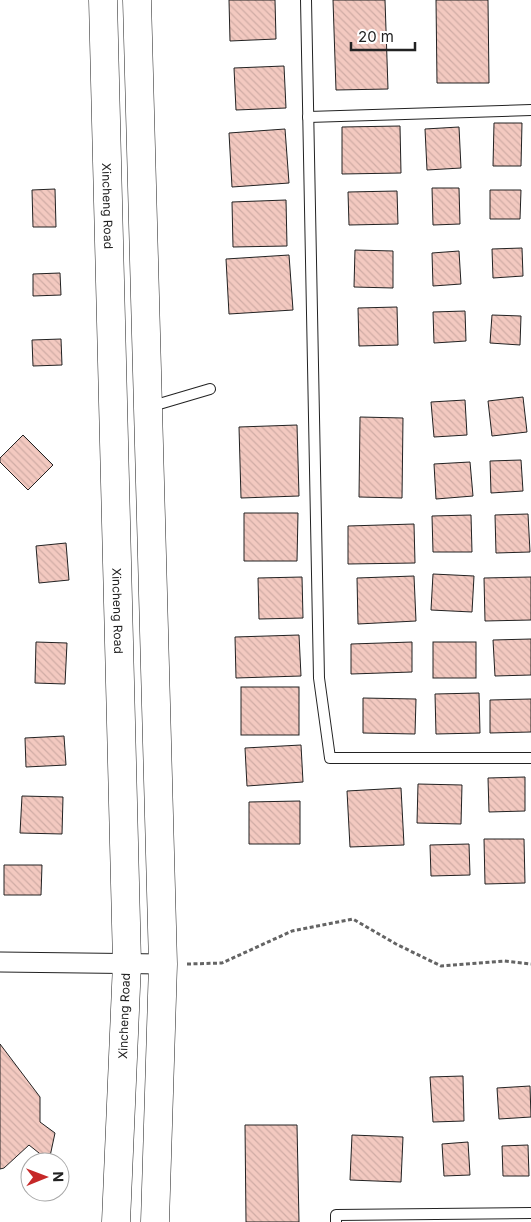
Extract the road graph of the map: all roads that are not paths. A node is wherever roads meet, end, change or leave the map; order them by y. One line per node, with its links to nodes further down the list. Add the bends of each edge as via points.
1 (103, 0): 10 (main road, Xincheng Road)
2 (137, 0): 7 (main road)
3 (306, 0): 5 (lane)
4 (531, 110): 5 (lane)
5 (308, 118): 8 (lane, via 319,678 330,758)
6 (210, 389): 7 (lane)
7 (148, 407): 11 (main road)
8 (531, 758)
9 (0, 962): 10 (street)
10 (126, 963): 11 (street); 13 (main road, Xincheng Road)
11 (163, 964): 14 (main road)
12 (531, 1213): 15 (lane, via 336,1215)
13 (116, 1222)
14 (155, 1222)
15 (336, 1222)

